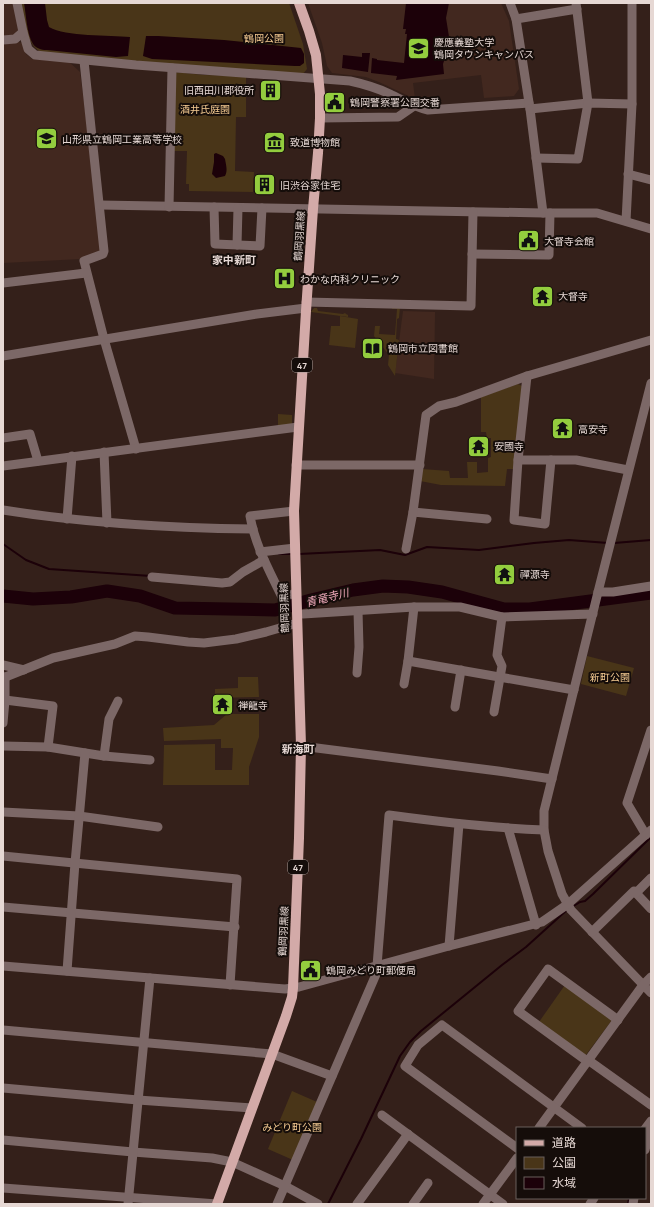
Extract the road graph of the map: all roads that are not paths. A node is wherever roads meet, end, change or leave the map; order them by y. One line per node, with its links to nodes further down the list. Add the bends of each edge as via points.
1 (17, 3): 7 (street)
2 (298, 3): 11 (main road, 鶴岡羽黒線 / 47, via 310,31)
3 (510, 3): 6 (street)
4 (632, 3): 13 (street)
5 (577, 6): 6 (street); 12 (street)
6 (516, 19): 15 (street)
7 (23, 32): 8 (street, via 15,39); 9 (street, via 28,49 35,55)
8 (3, 40)
9 (84, 61): 10 (street); 20 (street)
10 (172, 68): 11 (street); 21 (street)
11 (318, 79): 14 (street, via 365,84); 16 (main road, 鶴岡羽黒線 / 47)
12 (588, 103): 13 (street); 15 (street); 17 (street, via 578,159)
13 (632, 104): 18 (street)
14 (414, 106): 15 (street, via 436,110); 16 (street, via 398,117)
15 (529, 106): 17 (street)
16 (320, 118): 25 (main road, 鶴岡羽黒線 / 47)
17 (536, 158): 27 (street)
18 (628, 174): 19 (street); 28 (street)
19 (651, 180)
20 (100, 205): 21 (street); 32 (street, via 104,251 103,254 84,261)
21 (168, 207): 22 (street)
22 (214, 207): 23 (street); 30 (street, via 215,244)
23 (238, 208): 24 (street); 30 (street)
24 (262, 208): 25 (street); 30 (street, via 260,246)
25 (313, 209): 26 (street); 34 (main road, 鶴岡羽黒線 / 47)
26 (473, 212): 27 (street); 31 (street)
27 (547, 213): 28 (street, via 597,212); 31 (street, via 549,255)
28 (626, 221): 29 (street)
29 (651, 229)
30 (237, 245)
31 (472, 254): 34 (street, via 471,306)
32 (86, 273): 33 (street); 35 (street)
33 (3, 283)
34 (306, 305): 35 (street); 40 (main road, 鶴岡羽黒線 / 47)
35 (104, 339): 37 (street); 42 (street)
36 (651, 340): 38 (street)
37 (3, 356)
38 (526, 376): 45 (street); 49 (street, via 439,406 426,415)
39 (651, 383): 51 (street)
40 (298, 427): 42 (street); 48 (main road, 鶴岡羽黒線 / 47)
41 (3, 438): 47 (street, via 30,434)
42 (136, 449): 43 (street)
43 (104, 452): 44 (street); 57 (street)
44 (72, 456): 47 (street); 55 (street)
45 (518, 460): 46 (street); 46 (street, via 514,520 545,524)
46 (551, 460): 51 (street, via 576,460)
47 (38, 461): 50 (street)
48 (296, 465): 49 (street); 53 (main road, 鶴岡羽黒線 / 47)
49 (420, 465): 54 (street)
50 (3, 466)
51 (628, 470): 65 (street)
52 (3, 510): 55 (street)
53 (294, 511): 58 (street, via 250,516); 59 (main road, 鶴岡羽黒線 / 47)
54 (413, 512): 56 (street); 60 (street)
55 (67, 519): 57 (street)
56 (487, 519)
57 (107, 523): 58 (street)
58 (253, 529): 61 (street)
59 (295, 548): 61 (street); 64 (main road, 鶴岡羽黒線 / 47)
60 (406, 549)
61 (262, 556): 62 (street, via 230,582); 64 (street, via 282,597)
62 (152, 577)
63 (651, 586): 65 (street)
64 (296, 590): 71 (main road, 鶴岡羽黒線 / 47)
65 (598, 592): 69 (street)
66 (414, 606): 67 (street); 70 (street, via 460,607); 72 (street)
67 (358, 610): 68 (street); 76 (street)
68 (303, 614)
69 (593, 614): 70 (street); 80 (street)
70 (502, 617): 77 (street, via 497,655 502,666)
71 (297, 623): 74 (street, via 236,639 204,642 135,636 115,644 53,658); 88 (main road, 鶴岡羽黒線 / 47)
72 (408, 661): 75 (street); 79 (street)
73 (3, 665): 74 (street)
74 (24, 670): 78 (street)
75 (461, 670): 77 (street); 83 (street)
76 (357, 673)
77 (500, 677): 80 (street); 84 (street)
78 (4, 678): 81 (street)
79 (404, 684)
80 (574, 690): 93 (street)
81 (5, 700): 85 (street); 89 (street, via 53,706)
82 (118, 702): 91 (street, via 109,719)
83 (455, 707)
84 (494, 712)
85 (3, 723)
86 (651, 730): 100 (street, via 626,803)
87 (3, 746): 89 (street)
88 (301, 746): 93 (street); 120 (main road, 鶴岡羽黒線 / 47)
89 (48, 747): 90 (street)
90 (85, 753): 91 (street); 95 (street)
91 (104, 756): 92 (street)
92 (150, 760)
93 (552, 779): 99 (street, via 544,811)
94 (3, 812): 95 (street)
95 (79, 816): 97 (street); 102 (street)
96 (459, 824): 98 (street); 112 (street); 114 (street, via 389,816)
97 (158, 827)
98 (508, 828): 99 (street); 109 (street)
99 (544, 830): 105 (street, via 557,881)
100 (648, 832): 105 (street)
101 (3, 856): 102 (street)
102 (75, 863): 108 (street); 110 (street, via 237,879)
103 (651, 878): 104 (street)
104 (636, 892): 107 (street); 111 (street, via 634,891)
105 (568, 904): 109 (street); 111 (street)
106 (3, 907): 108 (street)
107 (651, 909)
108 (71, 914): 110 (street); 115 (street)
109 (536, 925): 112 (street)
110 (235, 927): 118 (street)
111 (592, 932): 119 (street)
112 (449, 946): 114 (street)
113 (3, 966): 115 (street)
114 (378, 966): 120 (street); 127 (street)
115 (67, 971): 117 (street)
116 (651, 977): 119 (street)
117 (150, 978): 118 (street); 124 (street)
118 (230, 984): 120 (street)
119 (643, 985): 121 (street); 122 (street)
120 (293, 988): 125 (main road, 鶴岡羽黒線 / 47)
121 (651, 993)
122 (618, 1020): 126 (street); 126 (street, via 548,969 518,1011)
123 (3, 1030): 124 (street)
124 (144, 1042): 125 (street); 129 (street)
125 (272, 1054): 127 (street); 132 (main road, 鶴岡羽黒線 / 47)
126 (588, 1060): 130 (street); 131 (street)
127 (332, 1076): 145 (street)
128 (3, 1088): 129 (street)
129 (138, 1100): 132 (street); 141 (street)
130 (651, 1106)
131 (554, 1107): 135 (street); 136 (street); 140 (street, via 442,1025 418,1045 405,1066)
132 (252, 1108): 143 (main road, 鶴岡羽黒線 / 47)
133 (382, 1115): 138 (street)
134 (651, 1120): 137 (street)
135 (540, 1127)
136 (581, 1127)
137 (647, 1131)
138 (408, 1134): 147 (street); 153 (street)
139 (3, 1140): 141 (street)
140 (516, 1147)
141 (133, 1152): 143 (street); 148 (street)
142 (516, 1159): 147 (street)
143 (232, 1162): 145 (street); 150 (main road, 鶴岡羽黒線 / 47)
144 (428, 1183): 154 (street)
145 (285, 1186): 151 (street); 152 (street)
146 (3, 1188): 148 (street)
147 (490, 1194): 155 (street); 156 (street)
148 (128, 1201): 149 (street)
149 (179, 1202): 150 (street)
150 (217, 1204)
151 (276, 1204)
152 (318, 1204)
153 (357, 1204)
154 (413, 1204)
155 (483, 1204)
156 (503, 1204)

